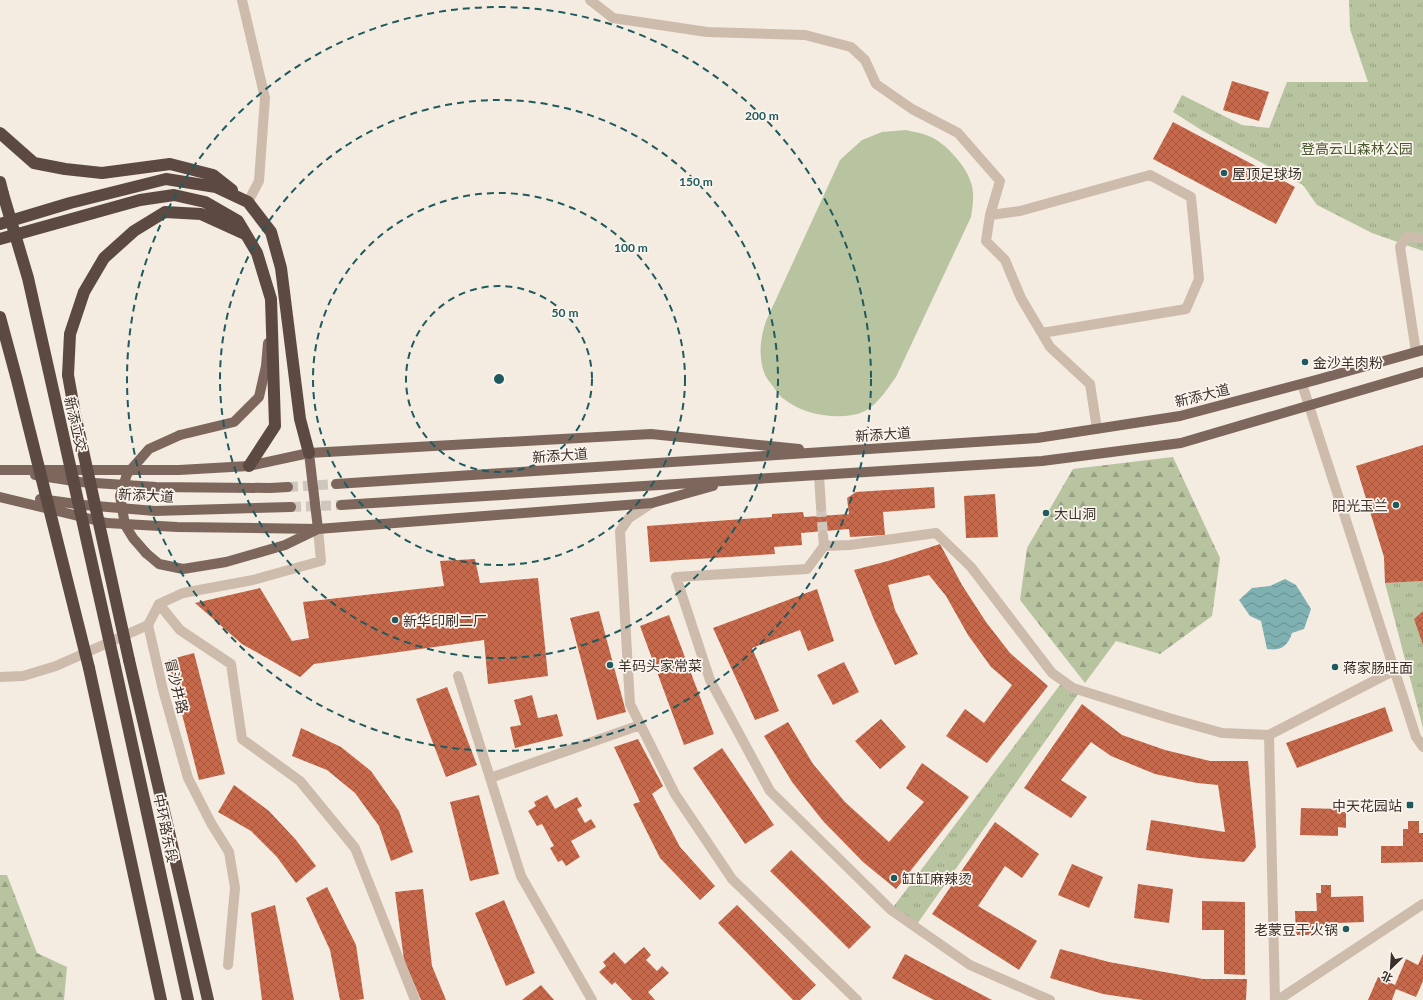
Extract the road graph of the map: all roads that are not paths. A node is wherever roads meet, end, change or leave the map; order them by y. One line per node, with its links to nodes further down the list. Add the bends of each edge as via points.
1 (242, 0): 5 (street, via 265,98 259,181)
2 (590, 0): 6 (street, via 613,18 707,32 805,35 851,47 865,60 876,84 912,109 958,133 1000,181)
3 (0, 133): 5 (highway, via 34,163 102,172 170,164 213,175)
4 (1, 188): 37 (highway, 新添立交, bridge, via 28,278)
5 (248, 202): 7 (highway, via 216,187 166,179); 20 (highway, via 271,232 281,268 300,419)
6 (990, 215): 13 (street, via 986,241 1005,260 1021,298); 13 (street, via 1020,211 1150,175 1191,197 1199,279 1186,309)
7 (0, 224)
8 (245, 234): 10 (highway, via 238,220 205,202 174,195 140,200); 11 (highway, via 256,253); 49 (highway, bridge, via 201,214 165,212 134,231 104,258 84,292 70,334 68,375 129,660)
9 (1423, 238): 14 (street, via 1406,237 1400,247)
10 (0, 239)
11 (271, 299): 21 (highway, via 275,426); 32 (main road, bridge, via 266,366 259,398 234,422 180,435 149,449 127,474 120,496 125,525 146,553 159,564 183,569 226,562 285,545)
12 (0, 317): 47 (highway, bridge, via 89,668)
13 (1042, 333): 18 (street, via 1050,347 1090,384)
14 (1420, 351): 16 (main road, 新添大道)
15 (1423, 372): 17 (main road)
16 (1302, 384): 17 (street); 18 (main road, 新添大道, via 1180,416)
17 (1310, 406): 23 (main road, via 1181,443 1042,461); 38 (street)
18 (1098, 429): 19 (main road, 新添大道, via 1037,438)
19 (828, 452): 20 (main road, via 651,434); 25 (main road, 新添大道)
20 (310, 453): 21 (main road); 32 (main road)
21 (249, 466): 22 (main road, via 179,470)
22 (0, 470): 26 (main road, 新添大道, via 80,482 156,487)
23 (820, 475): 24 (main road); 31 (street)
24 (732, 481): 28 (main road); 29 (main road)
25 (336, 484)
26 (288, 486)
27 (0, 495): 30 (main road, 新添大道, via 155,511); 32 (main road, via 107,523)
28 (652, 503): 32 (main road); 41 (street, via 629,518 620,530 630,704)
29 (341, 505)
30 (291, 507)
31 (821, 508)
32 (318, 529): 35 (street, via 321,561 254,580 183,593)
33 (823, 535): 34 (street)
34 (824, 546): 42 (street, via 850,545 936,532 971,567 1052,673 1073,688 1222,733); 53 (street, via 807,569 676,577 710,680 770,791 891,910 970,965)
35 (159, 604): 36 (street); 50 (street, via 180,630 231,664 242,739 300,780 355,848)
36 (148, 625): 40 (street, via 56,666 23,676); 46 (street, 冒沙井路, via 188,778 229,852 235,888)
37 (114, 662): 48 (highway, 中环路东段)
38 (1395, 670): 42 (street); 43 (street, via 1416,737)
39 (458, 676): 44 (street)
40 (0, 677)
41 (640, 725): 44 (street); 52 (street, via 675,794 732,879)
42 (1269, 736): 54 (street)
43 (1423, 747)
44 (490, 778): 51 (street, via 521,876)
45 (1423, 904): 55 (street)
46 (228, 965)
47 (161, 1000)
48 (188, 1000)
49 (208, 1000)
50 (415, 1000)
51 (592, 1000)
52 (857, 1000)
53 (1050, 1000)
54 (1275, 1000)
55 (1278, 1000)

